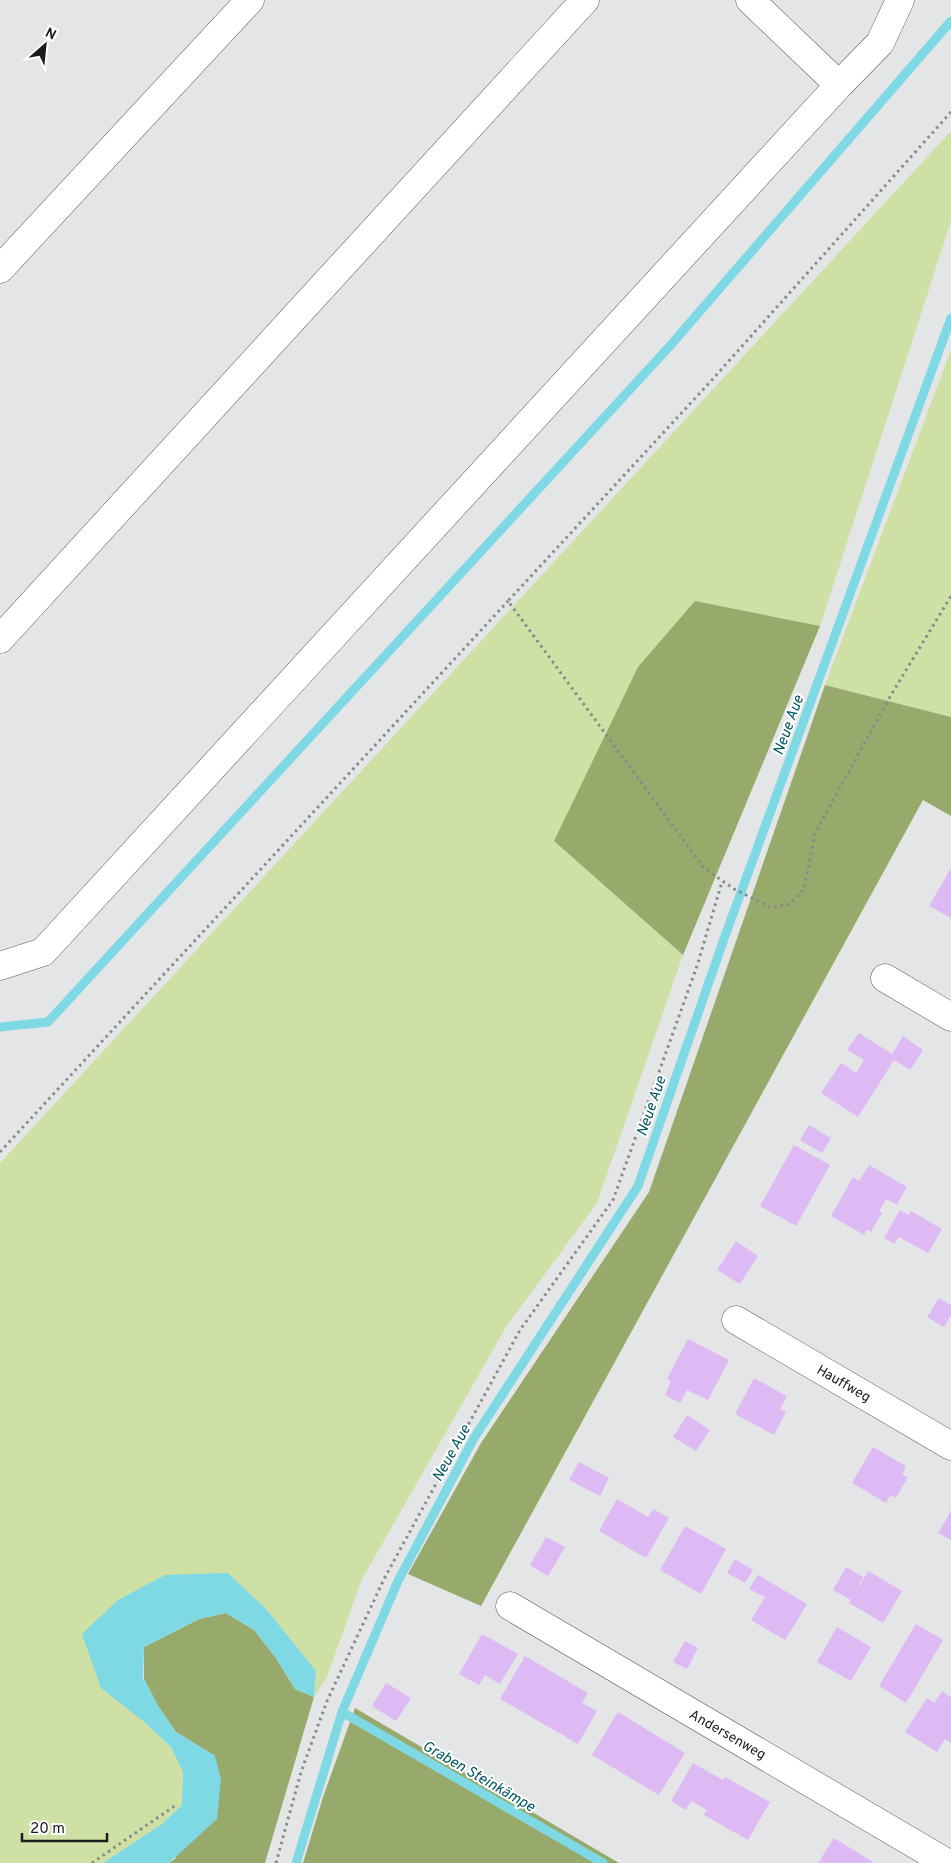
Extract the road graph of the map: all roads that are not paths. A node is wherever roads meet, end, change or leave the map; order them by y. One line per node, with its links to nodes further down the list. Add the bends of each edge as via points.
1 (250, 0): 6 (street)
2 (585, 0): 7 (street)
3 (750, 0): 5 (street)
4 (900, 0): 5 (street, via 880,43)
5 (839, 85): 8 (street, via 43,952)
6 (0, 269)
7 (0, 640)
8 (0, 966)
9 (885, 978): 10 (street)
10 (951, 1017)
11 (736, 1320): 12 (street, Hauffweg)
12 (951, 1446)
13 (510, 1606): 14 (street, Andersenweg)
14 (947, 1863)

